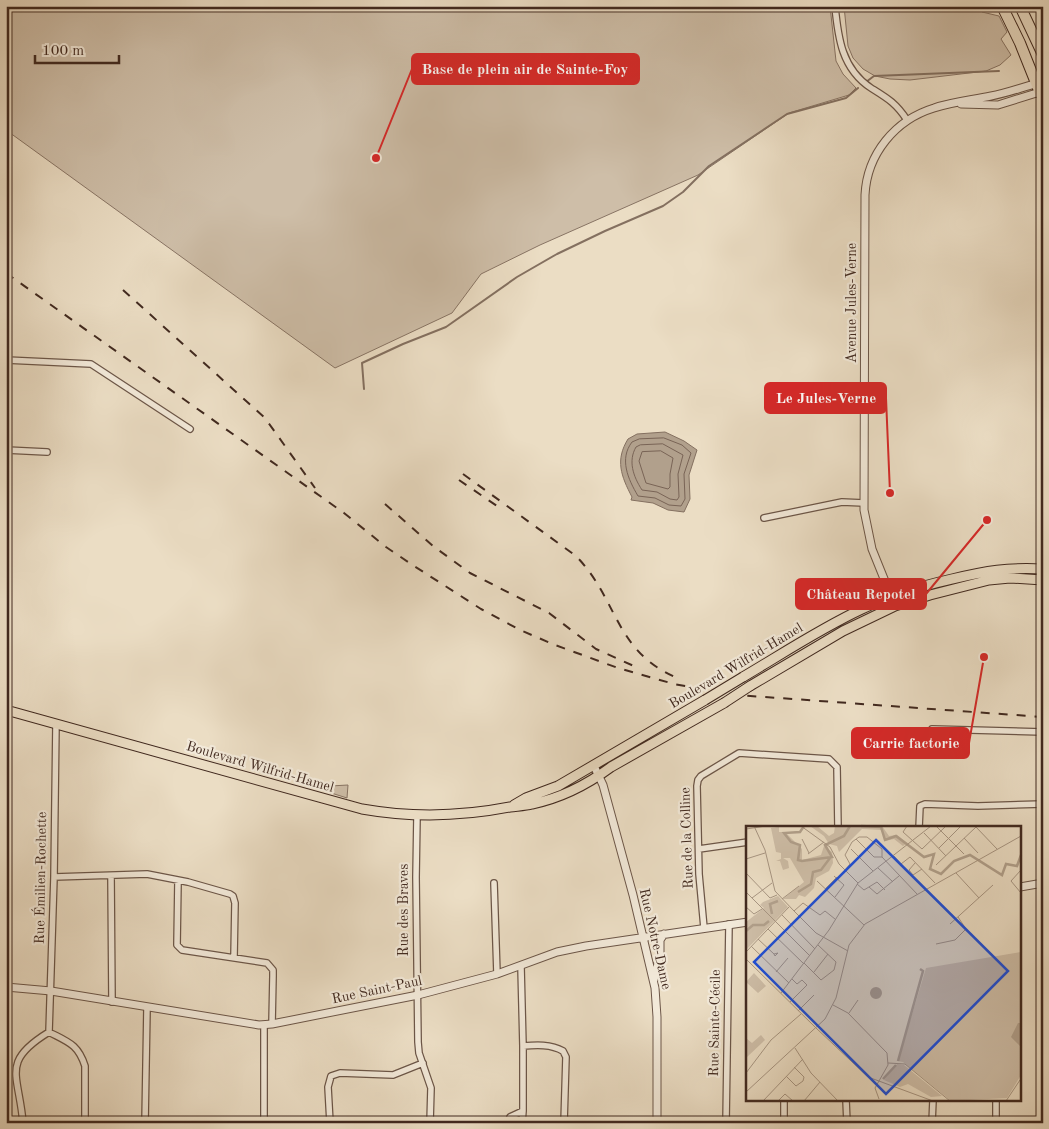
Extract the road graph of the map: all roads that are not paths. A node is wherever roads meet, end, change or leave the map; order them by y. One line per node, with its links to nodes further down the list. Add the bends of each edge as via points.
1 (835, 6): 8 (street, via 840,42 849,65 866,84 895,104)
2 (1002, 6): 7 (highway)
3 (1020, 6): 4 (highway)
4 (1031, 28): 5 (highway); 6 (highway)
5 (1043, 44)
6 (1043, 55)
7 (1040, 87): 8 (street, Avenue Jules-Verne, via 933,108)
8 (907, 120): 13 (street, Avenue Jules-Verne, via 879,148 865,189)
9 (6, 360): 10 (street, via 91,364)
10 (190, 429)
11 (6, 450): 12 (street)
12 (47, 452)
13 (864, 502): 14 (street, via 842,502); 17 (street, Avenue Jules-Verne, via 870,543)
14 (764, 518)
15 (1043, 568): 17 (main road, Boulevard Wilfrid-Hamel, via 996,569 928,584)
16 (1043, 580): 18 (main road, Boulevard Wilfrid-Hamel, via 1010,578 976,583)
17 (891, 597): 18 (street, Avenue Jules-Verne); 23 (main road, Boulevard Wilfrid-Hamel, bridge, via 834,623)
18 (895, 606): 24 (main road, Boulevard Wilfrid-Hamel, bridge, via 851,626)
19 (6, 710): 20 (main road, Boulevard Wilfrid-Hamel)
20 (56, 724): 27 (main road, Boulevard Wilfrid-Hamel, via 362,809); 33 (street, Rue Émilien-Rochette)
21 (932, 729): 22 (street)
22 (1043, 732)
23 (594, 766): 24 (street, Rue Notre-Dame); 26 (main road, Boulevard Wilfrid-Hamel)
24 (599, 776): 26 (main road, Boulevard Wilfrid-Hamel, via 566,794); 42 (street, Rue Notre-Dame)
25 (1043, 804): 29 (street, via 925,804 920,806)
26 (512, 807): 27 (main road, Boulevard Wilfrid-Hamel, via 478,813)
27 (417, 816): 49 (street, Rue des Braves)
28 (838, 826): 31 (street, Rue de la Colline, via 837,767 832,760 739,753 698,780)
29 (920, 826)
30 (746, 842): 31 (street)
31 (699, 849): 40 (street, Rue de la Colline)
32 (111, 876): 33 (street); 34 (street, via 147,874); 50 (street)
33 (54, 877): 48 (street, Rue Émilien-Rochette)
34 (178, 880): 43 (street, via 233,896); 43 (street, via 176,945 182,950)
35 (494, 883): 45 (street)
36 (1043, 883): 37 (street)
37 (1022, 887)
38 (746, 922): 39 (street, Rue Saint-Paul)
39 (729, 924): 40 (street, Rue Saint-Paul); 72 (street, Rue Sainte-Cécile)
40 (704, 928): 41 (street, Rue Saint-Paul)
41 (664, 934): 42 (street, Rue Saint-Paul); 46 (street, via 660,940)
42 (643, 938): 44 (street, Rue Saint-Paul, via 557,952); 46 (street, Rue Notre-Dame)
43 (234, 957): 52 (street, via 267,963 273,970)
44 (521, 967): 45 (street, Rue Saint-Paul); 55 (street)
45 (497, 974): 49 (street, Rue Saint-Paul)
46 (654, 983): 71 (street, Rue Notre-Dame)
47 (6, 986): 48 (street, Rue Saint-Paul)
48 (50, 991): 50 (street, Rue Saint-Paul); 54 (street, Rue Émilien-Rochette)
49 (418, 995): 52 (street, Rue Saint-Paul); 56 (street, Rue des Braves, via 418,1042)
50 (112, 1002): 51 (street, Rue Saint-Paul)
51 (147, 1008): 53 (street, Rue Saint-Paul); 64 (street)
52 (272, 1024): 53 (street, Rue Saint-Paul)
53 (264, 1025): 65 (street)
54 (49, 1032): 62 (street, via 22,1050 14,1067); 63 (street, via 65,1039 78,1049 83,1058)
55 (523, 1046): 61 (street); 70 (street, via 537,1045 563,1051 566,1057)
56 (422, 1063): 66 (street, via 393,1074 340,1073 332,1076 328,1087); 67 (street, Rue des Braves, via 431,1088)
57 (784, 1102): 73 (street)
58 (846, 1102): 74 (street)
59 (932, 1102): 75 (street)
60 (996, 1102): 76 (street)
61 (522, 1111): 68 (street, via 510,1117); 69 (street)
62 (23, 1123)
63 (85, 1123)
64 (145, 1123)
65 (264, 1123)
66 (330, 1123)
67 (430, 1123)
68 (508, 1123)
69 (522, 1123)
70 (564, 1123)
71 (657, 1123)
72 (726, 1123)
73 (784, 1123)
74 (846, 1123)
75 (932, 1123)
76 (996, 1123)

